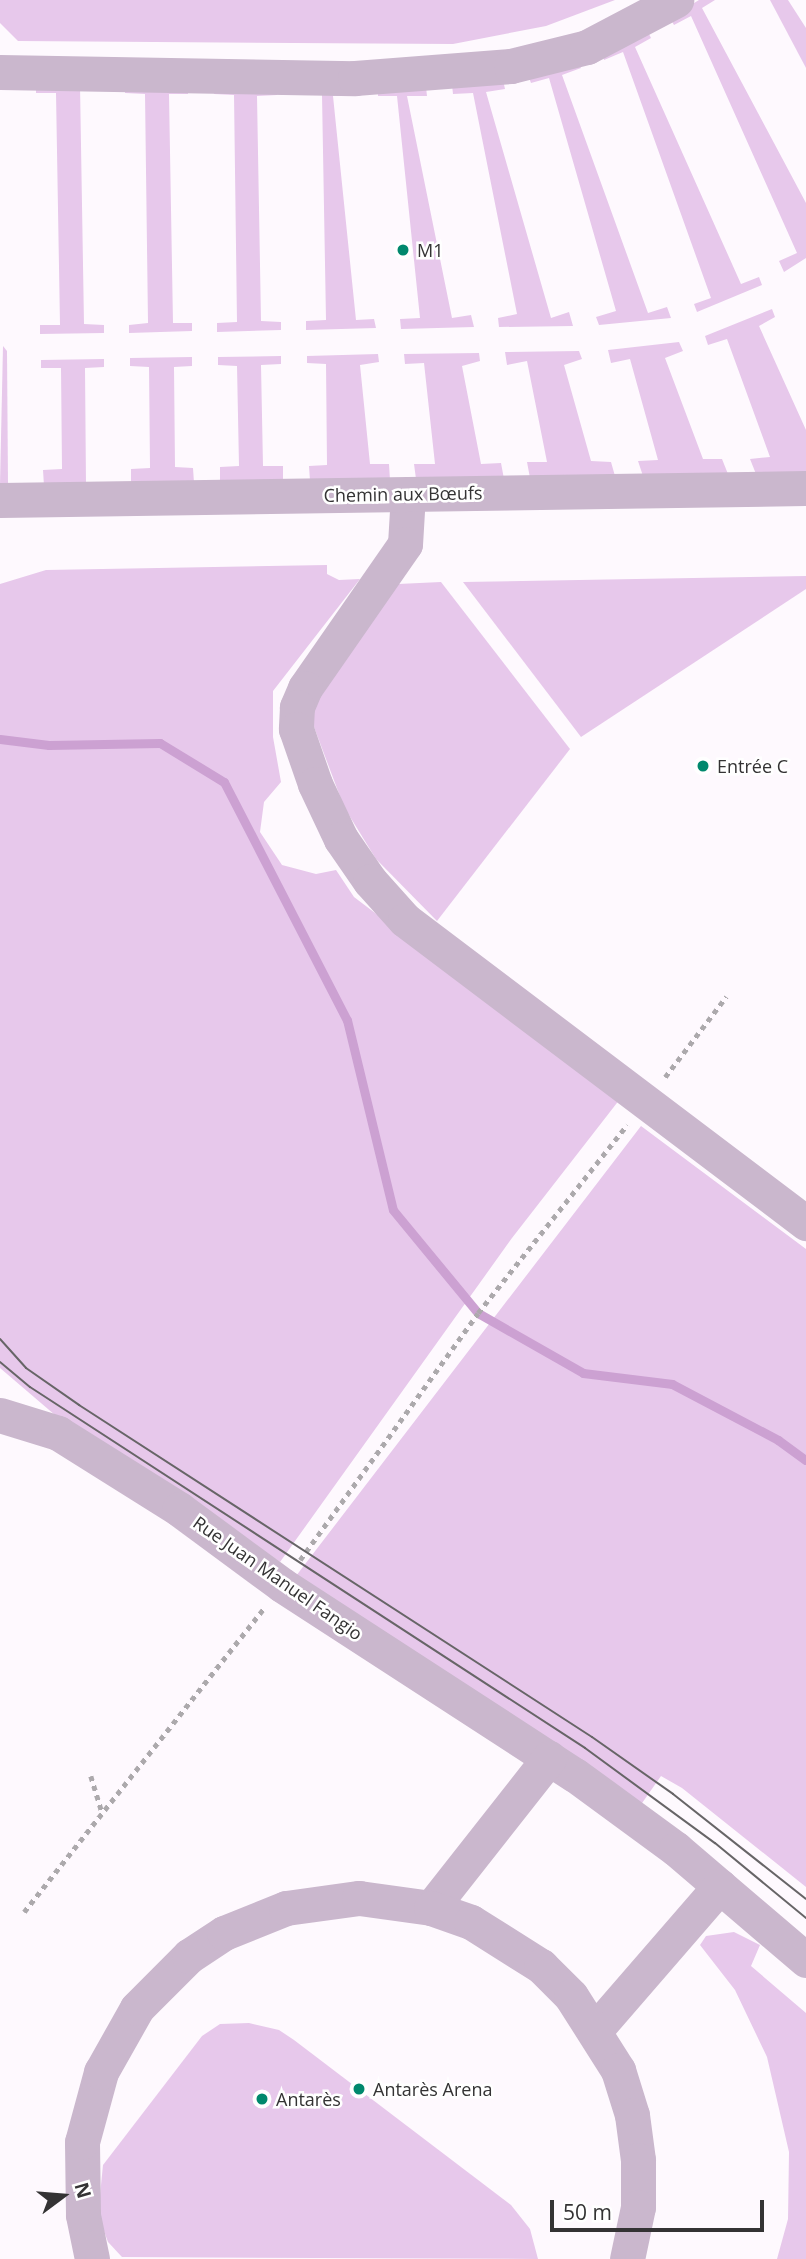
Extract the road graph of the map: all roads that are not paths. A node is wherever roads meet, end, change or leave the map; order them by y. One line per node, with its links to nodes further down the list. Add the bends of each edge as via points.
1 (676, 0): 2 (street, via 587,47 511,66 355,78)
2 (0, 72)
3 (806, 488): 4 (street, Chemin aux Bœufs)
4 (408, 494): 5 (street, Chemin aux Bœufs); 6 (street, via 404,544 305,688 297,707 296,729 341,839 370,881 405,919)
5 (0, 500)
6 (806, 1223)
7 (0, 1415): 8 (street, Rue Juan Manuel Fangio, via 58,1433)
8 (549, 1758): 9 (street, Rue Juan Manuel Fangio); 10 (street)
9 (720, 1886): 11 (street, Rue Juan Manuel Fangio); 12 (street)
10 (431, 1908): 12 (street, via 508,1941 541,1966); 13 (street, via 359,1898 286,1908 219,1936 162,1980 117,2039 89,2106 80,2179)
11 (806, 1960)
12 (596, 2029): 14 (street, via 618,2070 632,2115 638,2207)
13 (92, 2259)
14 (627, 2259)

